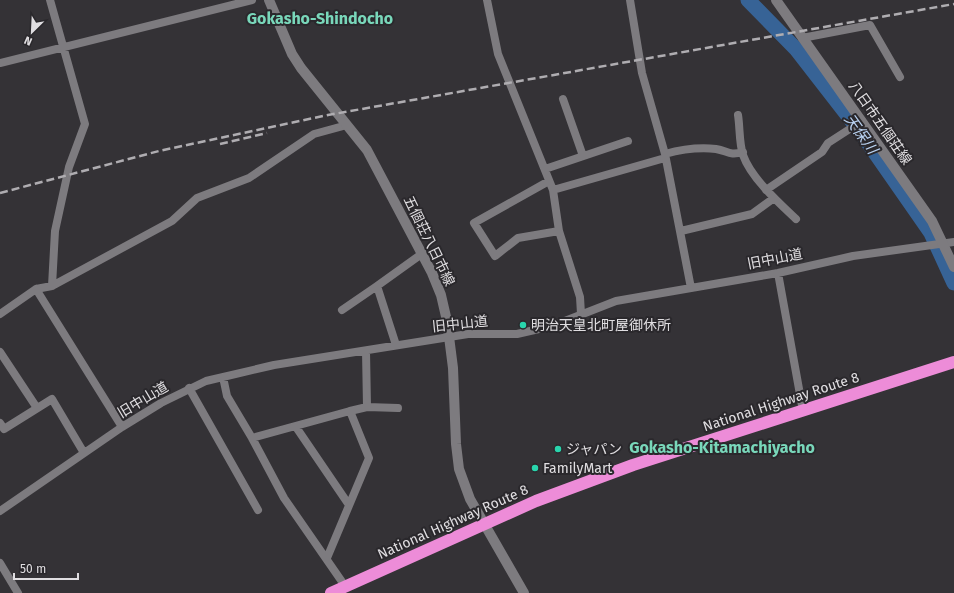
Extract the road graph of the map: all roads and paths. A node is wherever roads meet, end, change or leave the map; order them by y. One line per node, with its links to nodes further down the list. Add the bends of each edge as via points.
1 (50, 0): 8 (street)
2 (252, 0): 8 (street)
3 (268, 0): 14 (main road, 五個荘八日市線, via 292,54)
4 (487, 0): 19 (street, via 498,54)
5 (630, 0): 18 (street, via 642,73)
6 (776, 0): 7 (main road, 八日市五個荘線)
7 (802, 38): 10 (street, via 870,24); 13 (main road, 八日市五個荘線)
8 (63, 47): 9 (street); 31 (street, via 85,124 69,167 54,231)
9 (0, 63)
10 (900, 77)
11 (563, 99): 17 (street)
12 (738, 115): 16 (street)
13 (862, 121): 22 (street, via 828,142 822,152); 27 (main road, 八日市五個荘線)
14 (347, 125): 28 (main road, 五個荘八日市線, via 367,150); 31 (street, via 314,134 249,178 198,198 172,221)
15 (628, 141): 17 (street)
16 (743, 152): 18 (street, via 732,155 718,149 688,148); 22 (street)
17 (583, 156): 19 (street)
18 (665, 156): 21 (street); 26 (street)
19 (545, 169): 20 (street)
20 (550, 181): 21 (street); 25 (street, via 474,223 495,256 518,238)
21 (553, 190): 25 (street)
22 (766, 190): 23 (street)
23 (774, 198): 24 (street); 26 (street, via 752,214)
24 (796, 219)
25 (559, 231): 37 (street, via 580,297)
26 (681, 231): 33 (street)
27 (949, 242): 29 (main road, 八日市五個荘線); 30 (street, 旧中山道, via 853,256)
28 (423, 253): 32 (street); 38 (main road, 五個荘八日市線, via 441,295)
29 (954, 267)
30 (778, 273): 33 (street, 旧中山道); 48 (street)
31 (52, 286): 34 (street)
32 (377, 286): 35 (street); 39 (street)
33 (691, 288): 37 (street, 旧中山道, via 616,301)
34 (36, 289): 36 (street); 51 (street)
35 (342, 310)
36 (0, 314)
37 (581, 314): 38 (street, 旧中山道, via 552,326 517,334 468,334)
38 (449, 338): 39 (street, 旧中山道); 58 (main road, 五個荘八日市線, via 459,469 465,488)
39 (396, 345): 40 (street, 旧中山道)
40 (366, 351): 43 (street, 旧中山道, via 274,365); 46 (street)
41 (0, 352): 45 (street)
42 (954, 362): 48 (highway, National Highway Route 8)
43 (223, 377): 44 (street, 旧中山道); 53 (street, via 227,396)
44 (189, 388): 51 (street, 旧中山道); 56 (street)
45 (37, 408): 50 (street, via 4,429); 54 (street, via 52,399)
46 (367, 408): 47 (street); 49 (street)
47 (398, 408)
48 (803, 410): 58 (highway, National Highway Route 8, via 634,465 536,501)
49 (350, 411): 52 (street); 55 (street, via 369,458)
50 (0, 423)
51 (122, 427): 54 (street, 旧中山道)
52 (296, 427): 53 (street); 55 (street)
53 (252, 438): 59 (street, via 284,498)
54 (84, 453): 57 (street, 旧中山道)
55 (349, 505): 59 (street)
56 (258, 510)
57 (0, 511)
58 (484, 524): 61 (highway, National Highway Route 8); 64 (main road, 五個荘八日市線)
59 (327, 558): 61 (street)
60 (0, 563): 62 (street)
61 (346, 586): 63 (highway, National Highway Route 8)
62 (18, 593)
63 (331, 593)
64 (524, 593)

